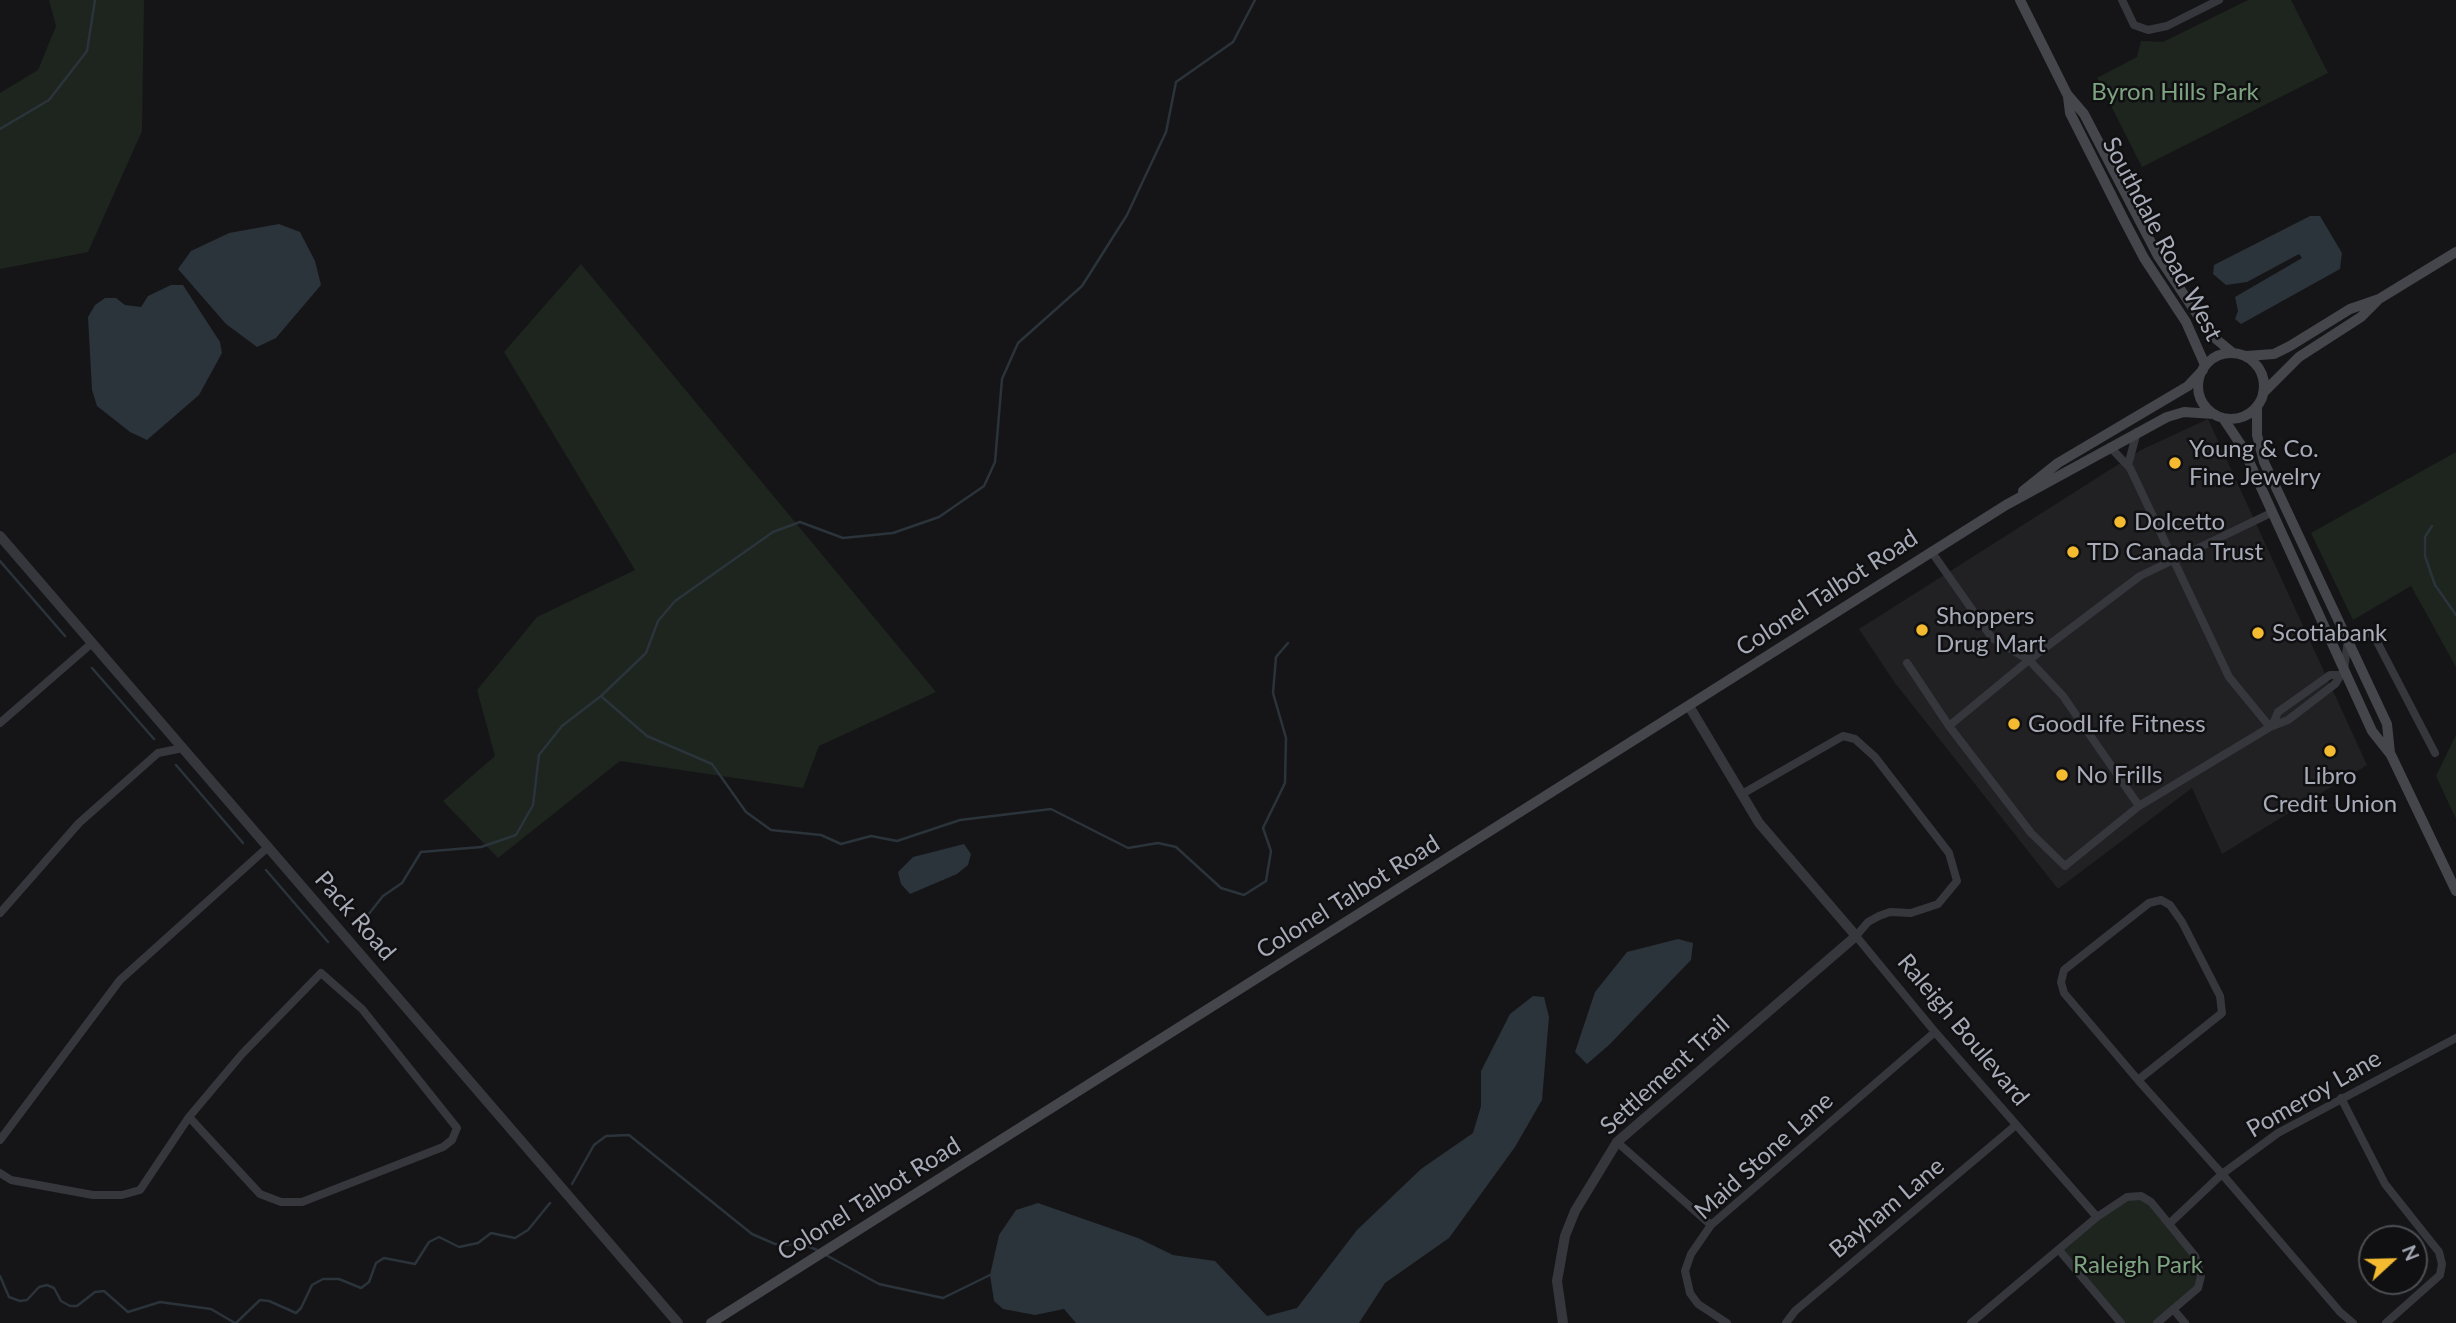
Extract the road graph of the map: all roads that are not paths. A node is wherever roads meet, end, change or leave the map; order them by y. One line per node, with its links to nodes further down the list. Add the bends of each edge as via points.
1 (2020, 0): 4 (main road, Southdale Road West)
2 (2122, 0): 3 (street, via 2134,25 2148,30)
3 (2219, 0)
4 (2067, 94): 7 (main road, Southdale Road West, via 2084,114 2184,298 2211,334); 9 (main road, Southdale Road West, via 2070,113 2144,258 2186,322)
5 (2456, 252): 6 (main road)
6 (2379, 299): 8 (main road, via 2350,309 2274,354); 10 (main road, via 2361,317 2299,357)
7 (2233, 353): 8 (main road); 9 (main road, via 2213,358)
8 (2246, 356): 10 (main road, via 2261,373)
9 (2204, 368): 12 (main road, via 2198,387 2201,398); 16 (main road, Colonel Talbot Road, via 2188,386 2058,463)
10 (2263, 393): 11 (main road)
11 (2257, 406): 12 (main road, via 2244,416); 21 (main road, via 2257,435 2264,462)
12 (2218, 416): 13 (main road, Colonel Talbot Road, via 2184,412); 17 (main road, via 2243,448)
13 (2137, 432): 14 (main road, Colonel Talbot Road); 15 (street)
14 (2110, 447): 15 (street); 16 (main road, Colonel Talbot Road)
15 (2129, 465): 20 (street)
16 (2007, 505): 19 (main road, Colonel Talbot Road)
17 (2271, 513): 20 (street); 25 (main road)
18 (0, 536): 22 (street, Pack Road)
19 (1931, 551): 23 (street, via 1992,638); 26 (main road, Colonel Talbot Road)
20 (2175, 559): 23 (street, via 2140,576); 28 (street, via 2229,677)
21 (2348, 639): 25 (street); 31 (street, via 2358,632 2373,634); 32 (main road, via 2387,724)
22 (92, 643): 27 (street); 30 (street, Pack Road)
23 (2029, 660): 29 (street); 34 (street, via 2070,705)
24 (1907, 663): 29 (street)
25 (2342, 673): 28 (street, via 2330,675 2278,712); 32 (main road, via 2372,731)
26 (1689, 706): 33 (street, Raleigh Boulevard); 55 (main road, Colonel Talbot Road)
27 (0, 723)
28 (2271, 725): 34 (street)
29 (1949, 726): 34 (street, via 2031,832 2065,866)
30 (183, 748): 35 (street, Pack Road); 37 (street, via 158,754 79,823)
31 (2435, 753)
32 (2391, 755): 36 (main road)
33 (1742, 794): 38 (street, Raleigh Boulevard, via 1759,823); 38 (street, via 1843,736 1854,739 1875,757 1949,853 1957,881 1938,904 1879,916)
34 (2139, 806)
35 (268, 847): 45 (street, via 120,980); 54 (street, Pack Road)
36 (2456, 891)
37 (0, 913)
38 (1856, 936): 39 (street, Raleigh Boulevard); 46 (street, Settlement Trail)
39 (1935, 1032): 44 (street, Raleigh Boulevard); 51 (street, Maid Stone Lane)
40 (2456, 1038): 42 (street, Pomeroy Lane)
41 (2138, 1080): 41 (street, via 2064,993 2061,982 2064,970 2149,903 2161,900 2182,922 2220,996 2222,1013); 48 (street)
42 (2341, 1098): 48 (street, Pomeroy Lane, via 2278,1133); 64 (street, via 2385,1184 2439,1252 2442,1264 2440,1275)
43 (188, 1117): 43 (street, via 321,973 362,1009 457,1128 443,1147 302,1202 281,1202 260,1194); 47 (street, via 140,1190 93,1195 11,1180)
44 (2016, 1125): 49 (street, Raleigh Boulevard); 58 (street, Bayham Lane)
45 (0, 1140)
46 (1617, 1142): 51 (street); 56 (street, Settlement Trail, via 1565,1236 1556,1281)
47 (0, 1173)
48 (2222, 1174): 50 (street, Pomeroy Lane); 63 (street)
49 (2096, 1217): 50 (street, via 2127,1197 2141,1196); 52 (street)
50 (2169, 1224): 53 (street, via 2195,1256 2201,1276 2198,1288)
51 (1711, 1225): 57 (street, Maid Stone Lane, via 1685,1271 1698,1304)
52 (2059, 1250): 59 (street); 60 (street)
53 (2174, 1309): 61 (street); 62 (street)
54 (678, 1323)
55 (711, 1323)
56 (1563, 1323)
57 (1727, 1323)
58 (1786, 1323)
59 (1971, 1323)
60 (2121, 1323)
61 (2157, 1323)
62 (2185, 1323)
63 (2353, 1323)
64 (2386, 1323)

